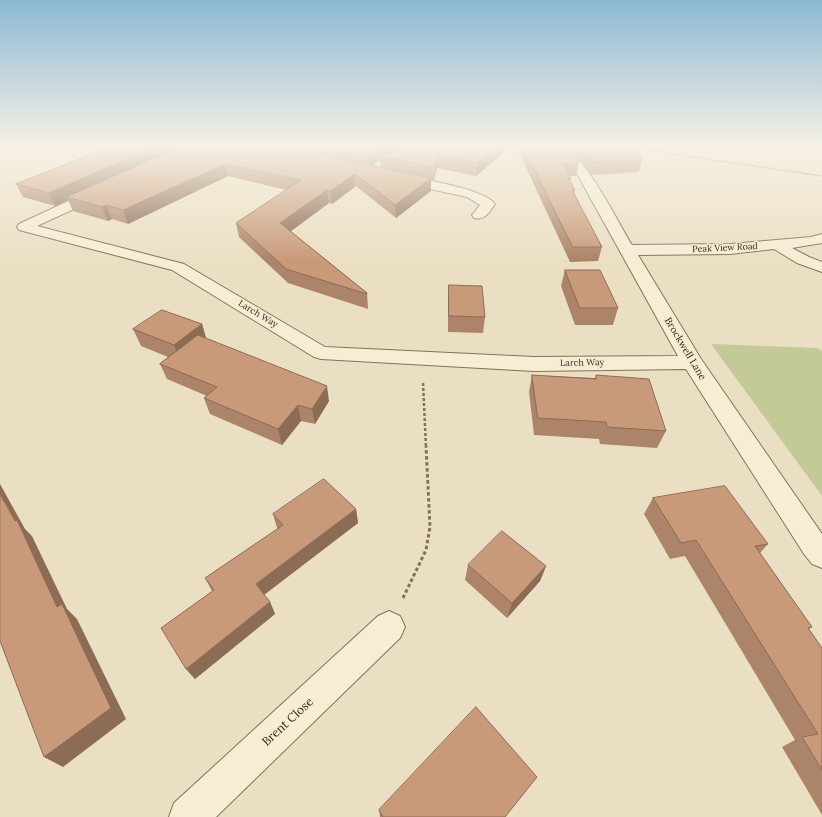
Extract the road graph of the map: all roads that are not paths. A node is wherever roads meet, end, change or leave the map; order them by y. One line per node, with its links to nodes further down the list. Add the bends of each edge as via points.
1 (426, 184): 4 (street, via 471,194 488,204)
2 (589, 184): 7 (street, Brockwell Lane)
3 (108, 188): 9 (street, Larch Way, via 24,227 178,267 321,353 534,364)
4 (479, 215)
5 (822, 238): 6 (street, Peak View Road)
6 (777, 245): 7 (street, Peak View Road, via 730,249); 8 (street, via 803,260)
7 (627, 250): 9 (street, Brockwell Lane)
8 (822, 267)
9 (692, 362): 10 (street, Brockwell Lane)
10 (822, 555)
11 (389, 627): 12 (street, Brent Close)
12 (188, 817)

